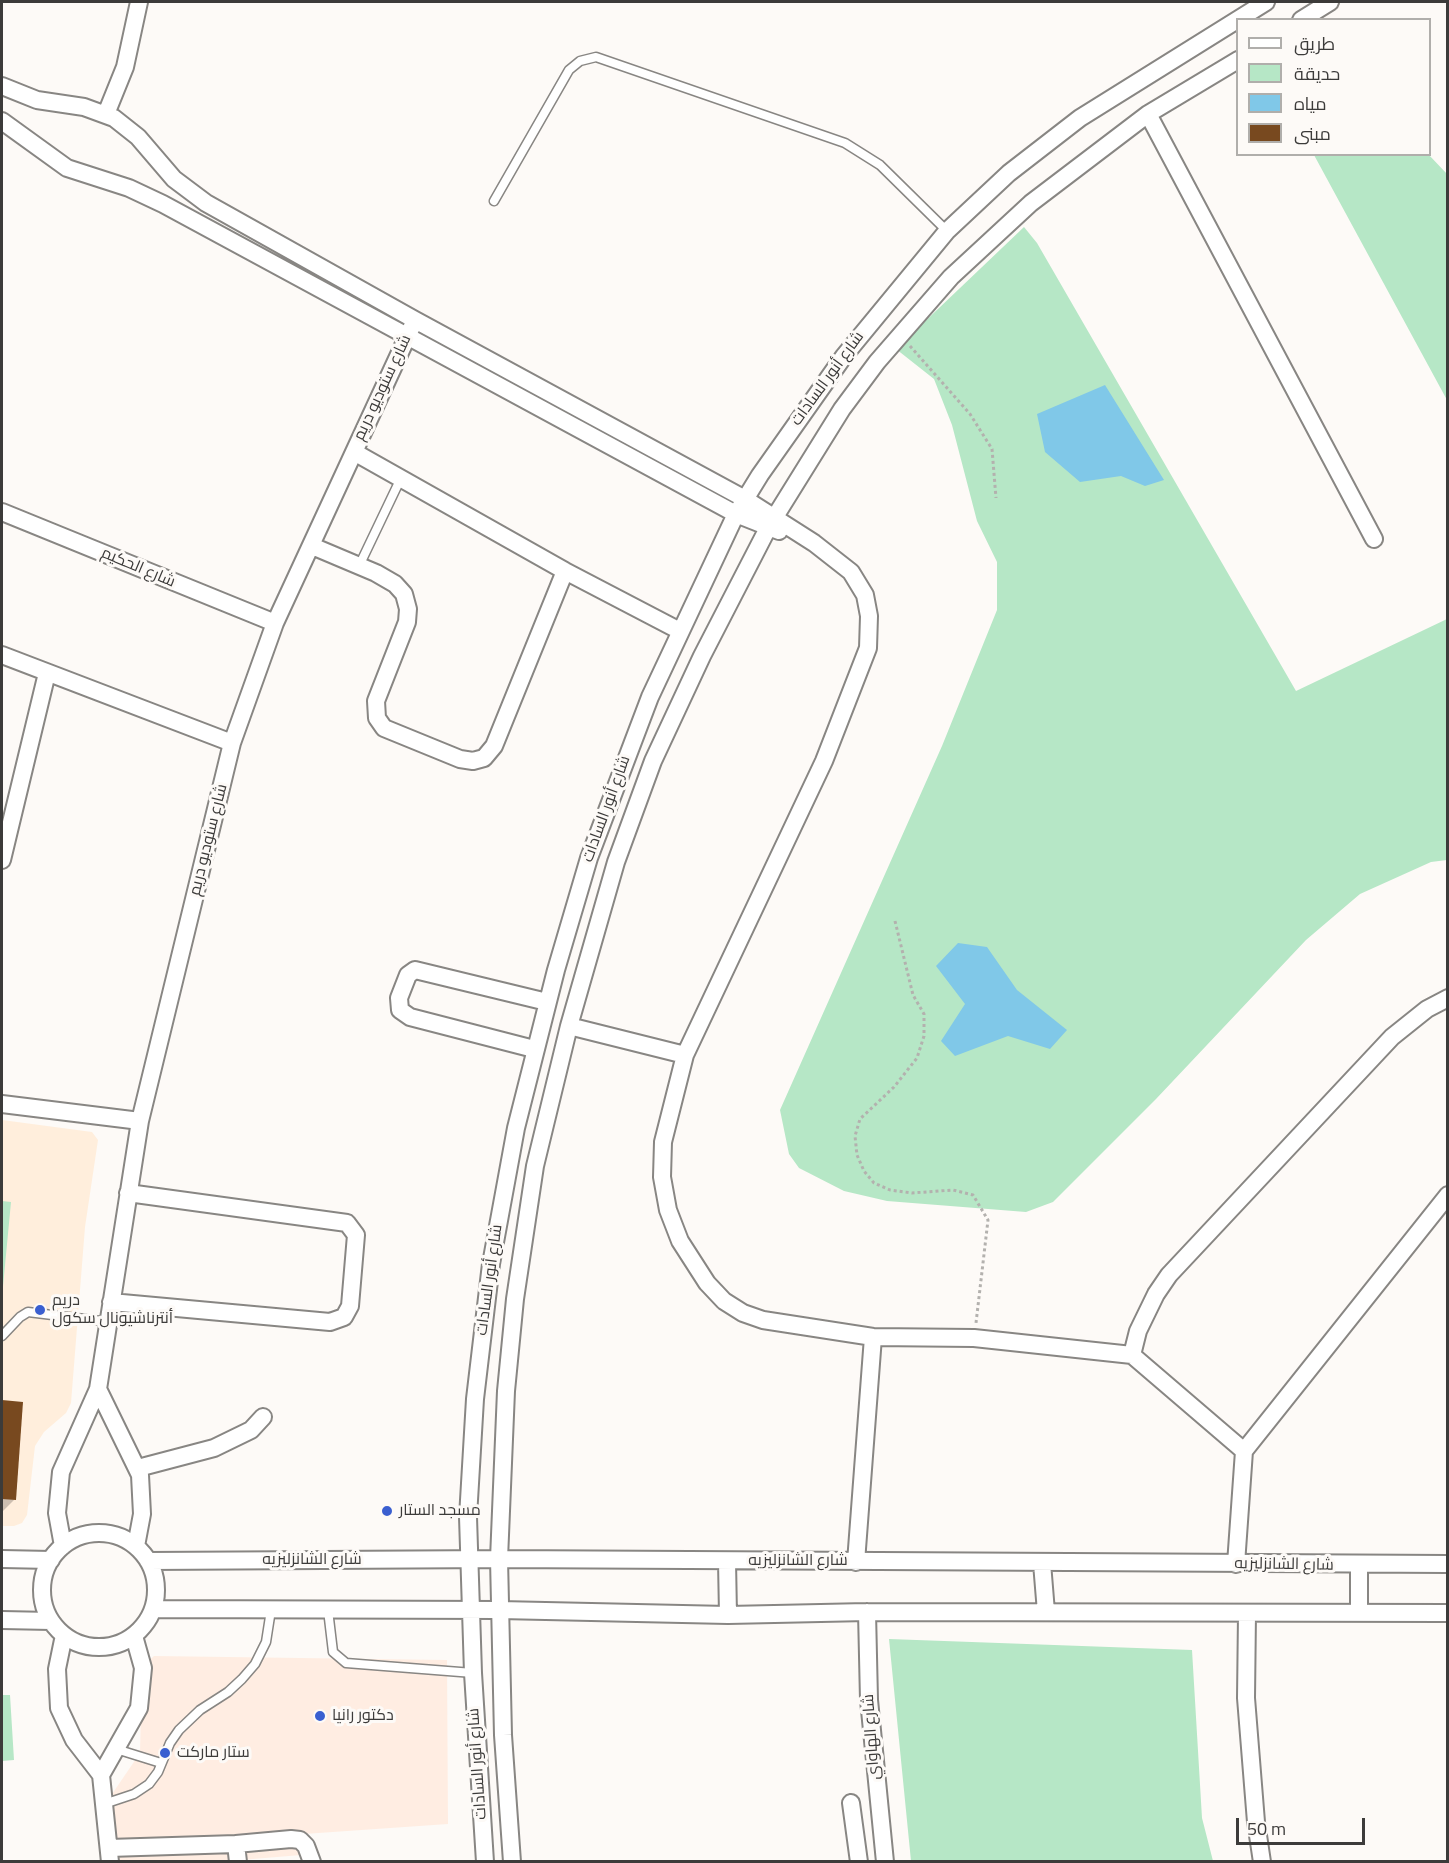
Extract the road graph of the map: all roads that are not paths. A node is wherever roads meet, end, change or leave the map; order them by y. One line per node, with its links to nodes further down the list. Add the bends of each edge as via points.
1 (139, 2): 9 (street, via 125,67)
2 (1266, 2): 4 (street, شارع أنور السادات)
3 (1330, 2): 5 (street)
4 (1240, 18)
5 (1304, 18)
6 (1236, 21): 13 (street, شارع أنور السادات, via 1080,118 1009,173)
7 (1236, 61): 10 (street, شارع أنور السادات)
8 (2, 86): 9 (street, via 37,100 84,106)
9 (106, 114): 14 (street, via 126,126 174,179 206,203)
10 (1148, 114): 21 (street, شارع أنور السادات, via 1031,203 976,251 900,334 842,410); 22 (street)
11 (2, 121): 15 (street, via 67,168 129,188 163,204)
12 (494, 201): 13 (lane, via 569,70 580,61 596,57 858,149 885,169)
13 (947, 231): 18 (street, شارع أنور السادات, via 844,356)
14 (415, 320): 15 (street, شارع ستوديو دريم); 18 (street)
15 (406, 337): 16 (street, شارع ستوديو دريم); 20 (street)
16 (354, 452): 17 (street); 23 (street, شارع ستوديو دريم)
17 (401, 478): 24 (lane); 25 (street)
18 (745, 499): 20 (street, شارع أنور السادات); 21 (street)
19 (2, 512): 26 (street, شارع الحكيم)
20 (736, 514): 21 (street); 27 (street, شارع أنور السادات)
21 (772, 522): 34 (street, شارع أنور السادات, via 653,761 616,862); 36 (street, via 814,543 851,572 865,595 868,648 824,761)
22 (1374, 539)
23 (312, 546): 24 (street); 26 (street, شارع ستوديو دريم)
24 (359, 566): 25 (street, via 395,584 404,594 408,609 407,622 378,692 377,718 384,728 401,736 473,761 484,758 495,746)
25 (565, 571): 27 (street)
26 (275, 623): 30 (street, شارع ستوديو دريم)
27 (680, 631): 33 (street, شارع أنور السادات, via 624,761 589,858)
28 (2, 655): 29 (street)
29 (47, 674): 30 (street); 31 (street)
30 (232, 743): 38 (street, شارع ستوديو دريم)
31 (2, 860)
32 (1448, 998): 45 (street, via 1392,1037 1169,1275 1138,1330)
33 (547, 1002): 35 (street, شارع أنور السادات); 35 (street, via 415,970 408,975 399,998 400,1010 410,1017)
34 (568, 1026): 36 (street); 54 (street, شارع أنور السادات, via 535,1166 515,1299 506,1391)
35 (534, 1049): 53 (street, شارع أنور السادات, via 516,1128 484,1322 475,1398)
36 (685, 1055): 44 (street, via 663,1142 662,1177 668,1210 680,1241 707,1283 724,1301 763,1320)
37 (2, 1104): 38 (street)
38 (140, 1121): 39 (street, شارع ستوديو دريم)
39 (128, 1193): 41 (street, شارع ستوديو دريم); 41 (street, via 347,1224 356,1235 350,1305 344,1317 330,1322)
40 (1448, 1195): 48 (street)
41 (111, 1302): 42 (street, شارع ستوديو دريم)
42 (109, 1322): 43 (lane, via 28,1312); 46 (street, شارع ستوديو دريم)
43 (2, 1336)
44 (873, 1337): 45 (street, via 974,1338); 58 (street)
45 (1132, 1355): 48 (street)
46 (98, 1389): 49 (street); 50 (street, شارع ستوديو دريم, via 61,1472 57,1503)
47 (263, 1418): 49 (street, via 251,1430 213,1448)
48 (1244, 1451): 60 (street)
49 (138, 1468): 51 (street, via 142,1514)
50 (63, 1546): 51 (street, via 99,1533); 55 (street)
51 (136, 1546): 56 (street)
52 (2, 1559): 55 (street)
53 (468, 1559): 54 (street, شارع الشانزليزيه); 56 (street, شارع الشانزليزيه); 67 (street, شارع أنور السادات)
54 (499, 1559): 57 (street, شارع الشانزليزيه); 66 (street, شارع أنور السادات)
55 (51, 1560): 75 (street, via 42,1590)
56 (148, 1561): 63 (street, via 156,1585)
57 (727, 1561): 58 (street, شارع الشانزليزيه); 73 (street)
58 (856, 1562): 59 (street, شارع الشانزليزيه)
59 (1042, 1563): 60 (street, شارع الشانزليزيه); 69 (street)
60 (1236, 1564): 62 (street, شارع الشانزليزيه)
61 (1448, 1564): 62 (street, شارع الشانزليزيه)
62 (1359, 1566): 70 (street)
63 (153, 1609): 64 (street); 77 (street)
64 (271, 1610): 65 (street); 80 (lane, via 266,1642 255,1664 228,1692 189,1719 170,1743)
65 (328, 1610): 67 (street); 78 (lane, via 333,1652 346,1663)
66 (500, 1610): 67 (street); 73 (street); 93 (street, شارع أنور السادات)
67 (472, 1611): 78 (street, شارع أنور السادات)
68 (867, 1612): 69 (street); 73 (street); 84 (street, شارع الهاواي, via 869,1700)
69 (1046, 1612): 72 (street)
70 (1359, 1612): 71 (street); 72 (street)
71 (1448, 1613)
72 (1247, 1614): 94 (street, via 1246,1698)
73 (728, 1615)
74 (2, 1620): 75 (street)
75 (51, 1621): 76 (street)
76 (64, 1635): 77 (street, via 80,1644 99,1647 117,1645); 81 (street, via 57,1669 59,1708 74,1740)
77 (134, 1636): 79 (street, via 142,1668 139,1708)
78 (473, 1673): 92 (street, شارع أنور السادات)
79 (115, 1749): 80 (lane); 81 (street)
80 (161, 1763): 83 (lane, via 149,1784)
81 (100, 1775): 83 (street)
82 (851, 1803): 85 (street)
83 (104, 1804): 87 (street)
84 (880, 1828): 85 (street); 88 (street, شارع الهاواي)
85 (855, 1832): 89 (street)
86 (236, 1844): 87 (street); 90 (street); 91 (street, via 300,1840)
87 (110, 1855)
88 (884, 1857): 89 (street)
89 (859, 1859)
90 (238, 1862)
91 (312, 1862)
92 (485, 1862)
93 (512, 1862)
94 (1262, 1862)

